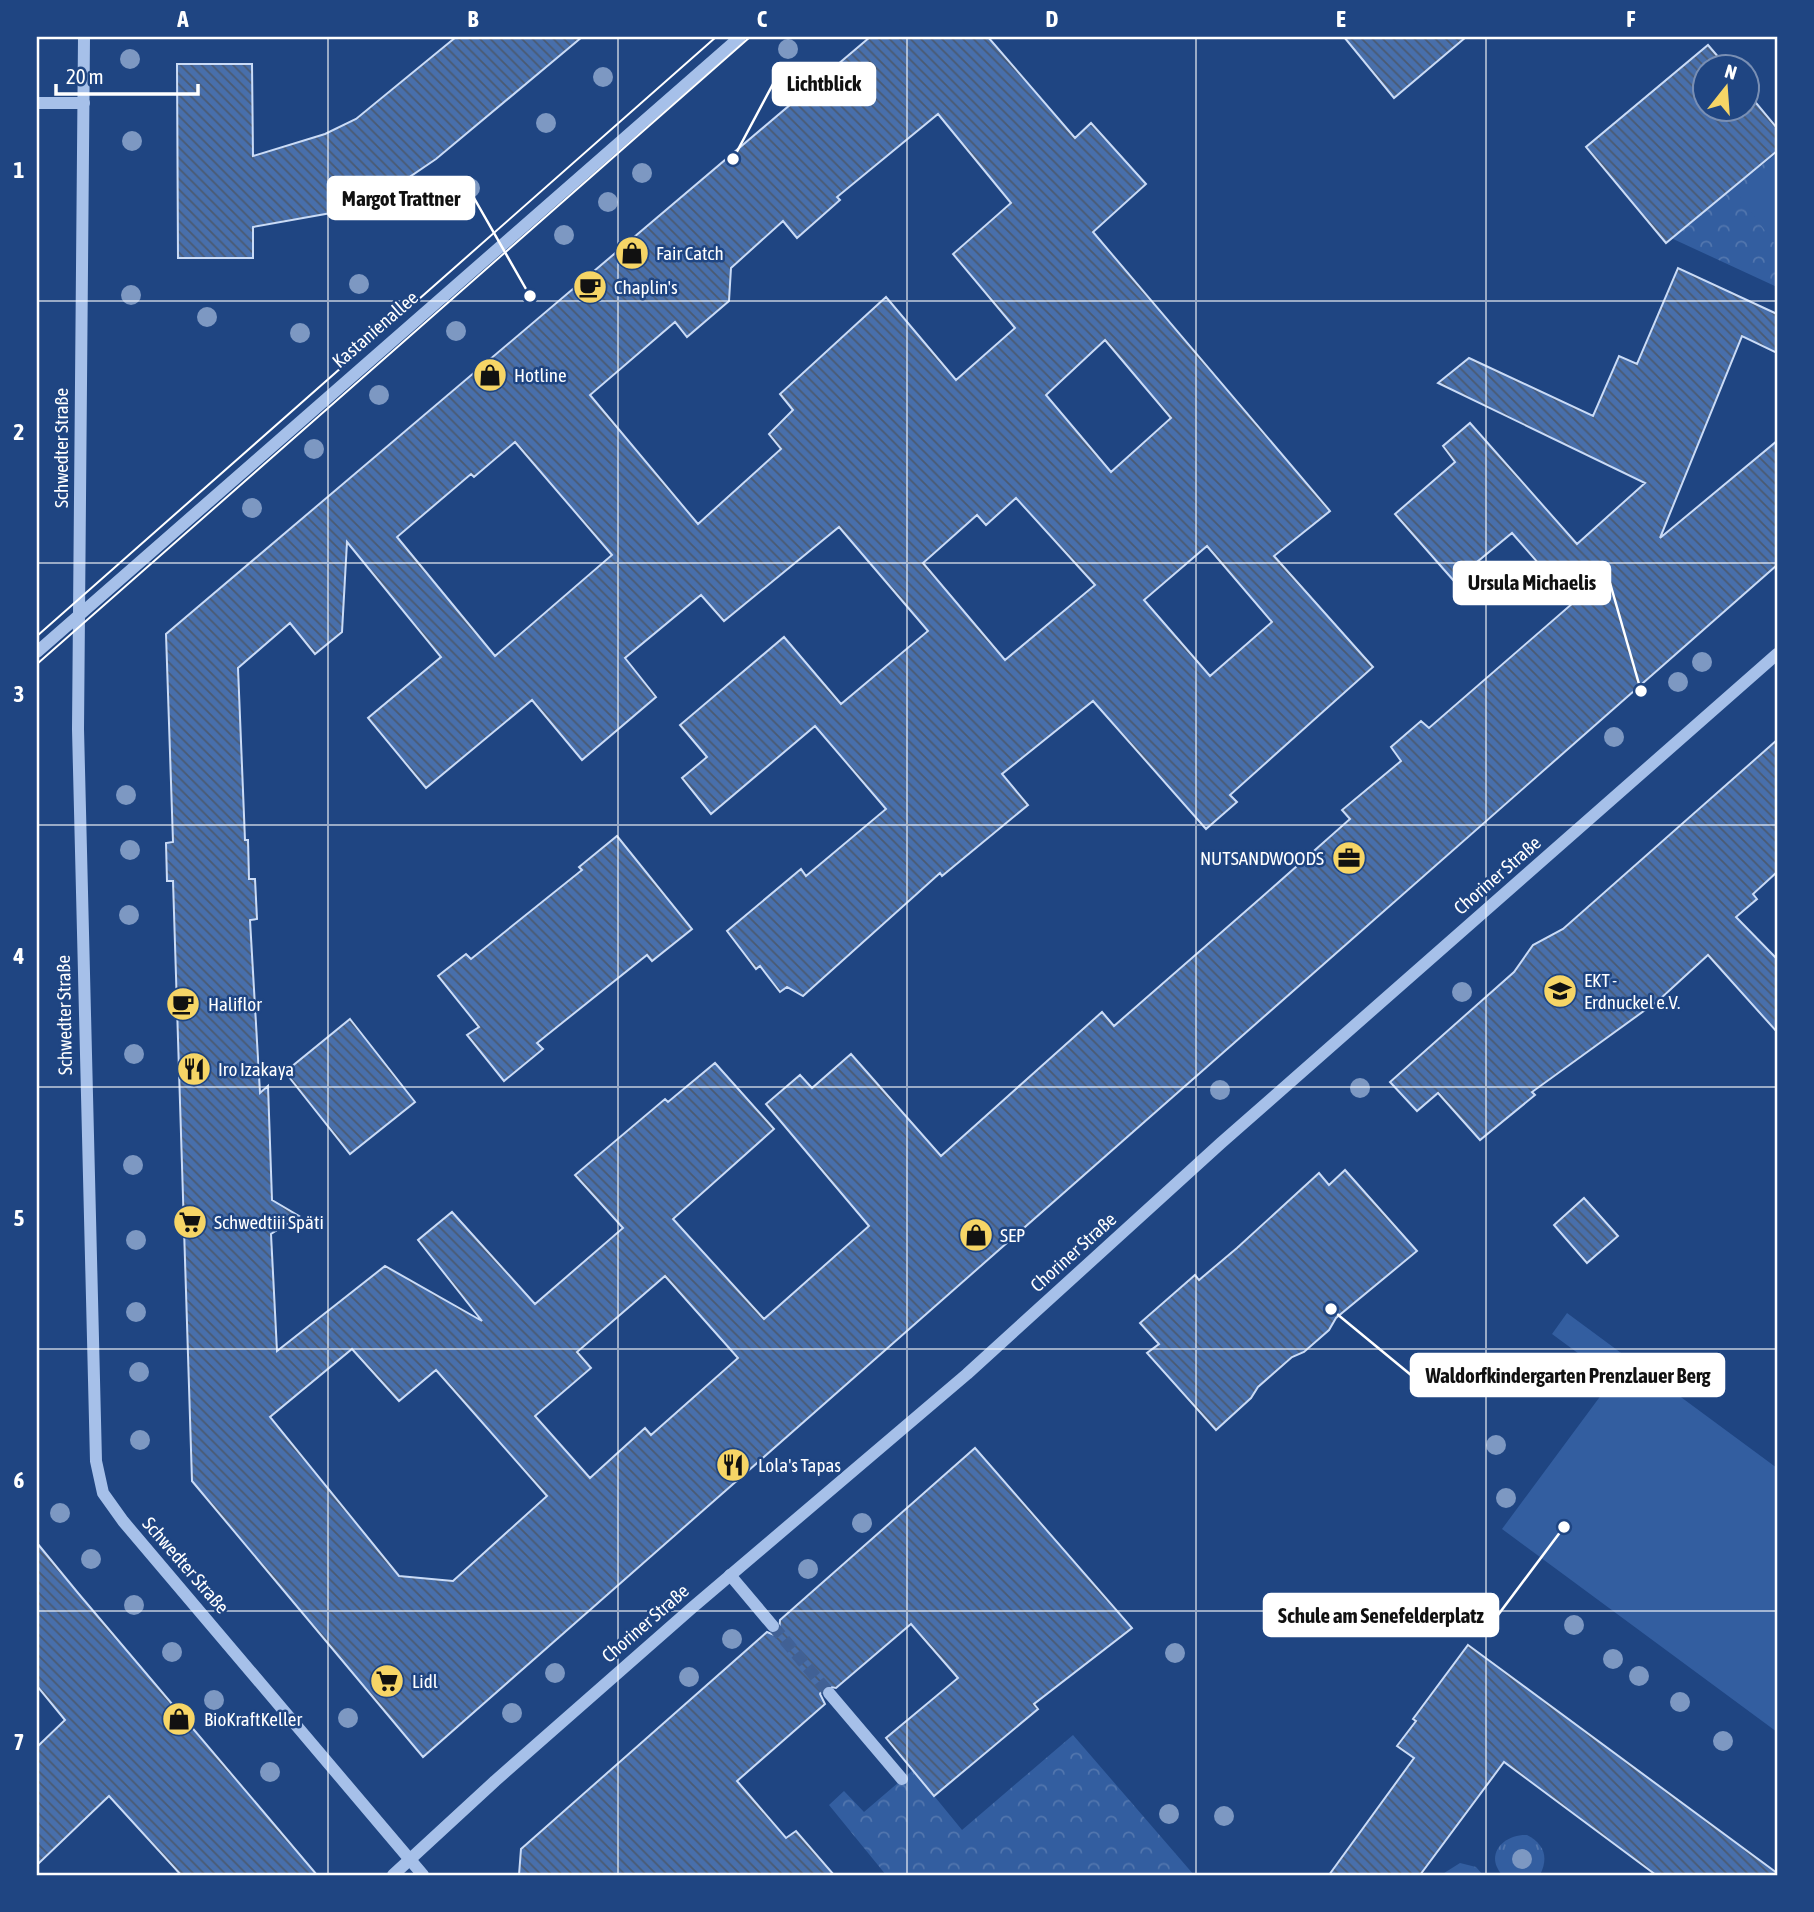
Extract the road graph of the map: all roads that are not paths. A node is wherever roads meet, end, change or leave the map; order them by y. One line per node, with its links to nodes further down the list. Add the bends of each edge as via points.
1 (84, 37): 4 (street, Schwedter Straße)
2 (740, 37): 5 (street, Kastanienallee)
3 (37, 103): 4 (street)
4 (84, 103): 5 (street, Schwedter Straße)
5 (79, 613): 6 (street, Kastanienallee); 12 (street, Schwedter Straße, via 88,1171 96,1461 103,1493)
6 (37, 652)
7 (1777, 654): 8 (street, Choriner Straße, via 1221,1143 967,1374)
8 (730, 1575): 9 (street); 12 (street, Choriner Straße)
9 (773, 1626)
10 (830, 1693): 11 (street)
11 (902, 1779)
12 (410, 1860): 13 (street, Choriner Straße); 14 (street, Schwedter Straße)
13 (393, 1875)
14 (423, 1875)

